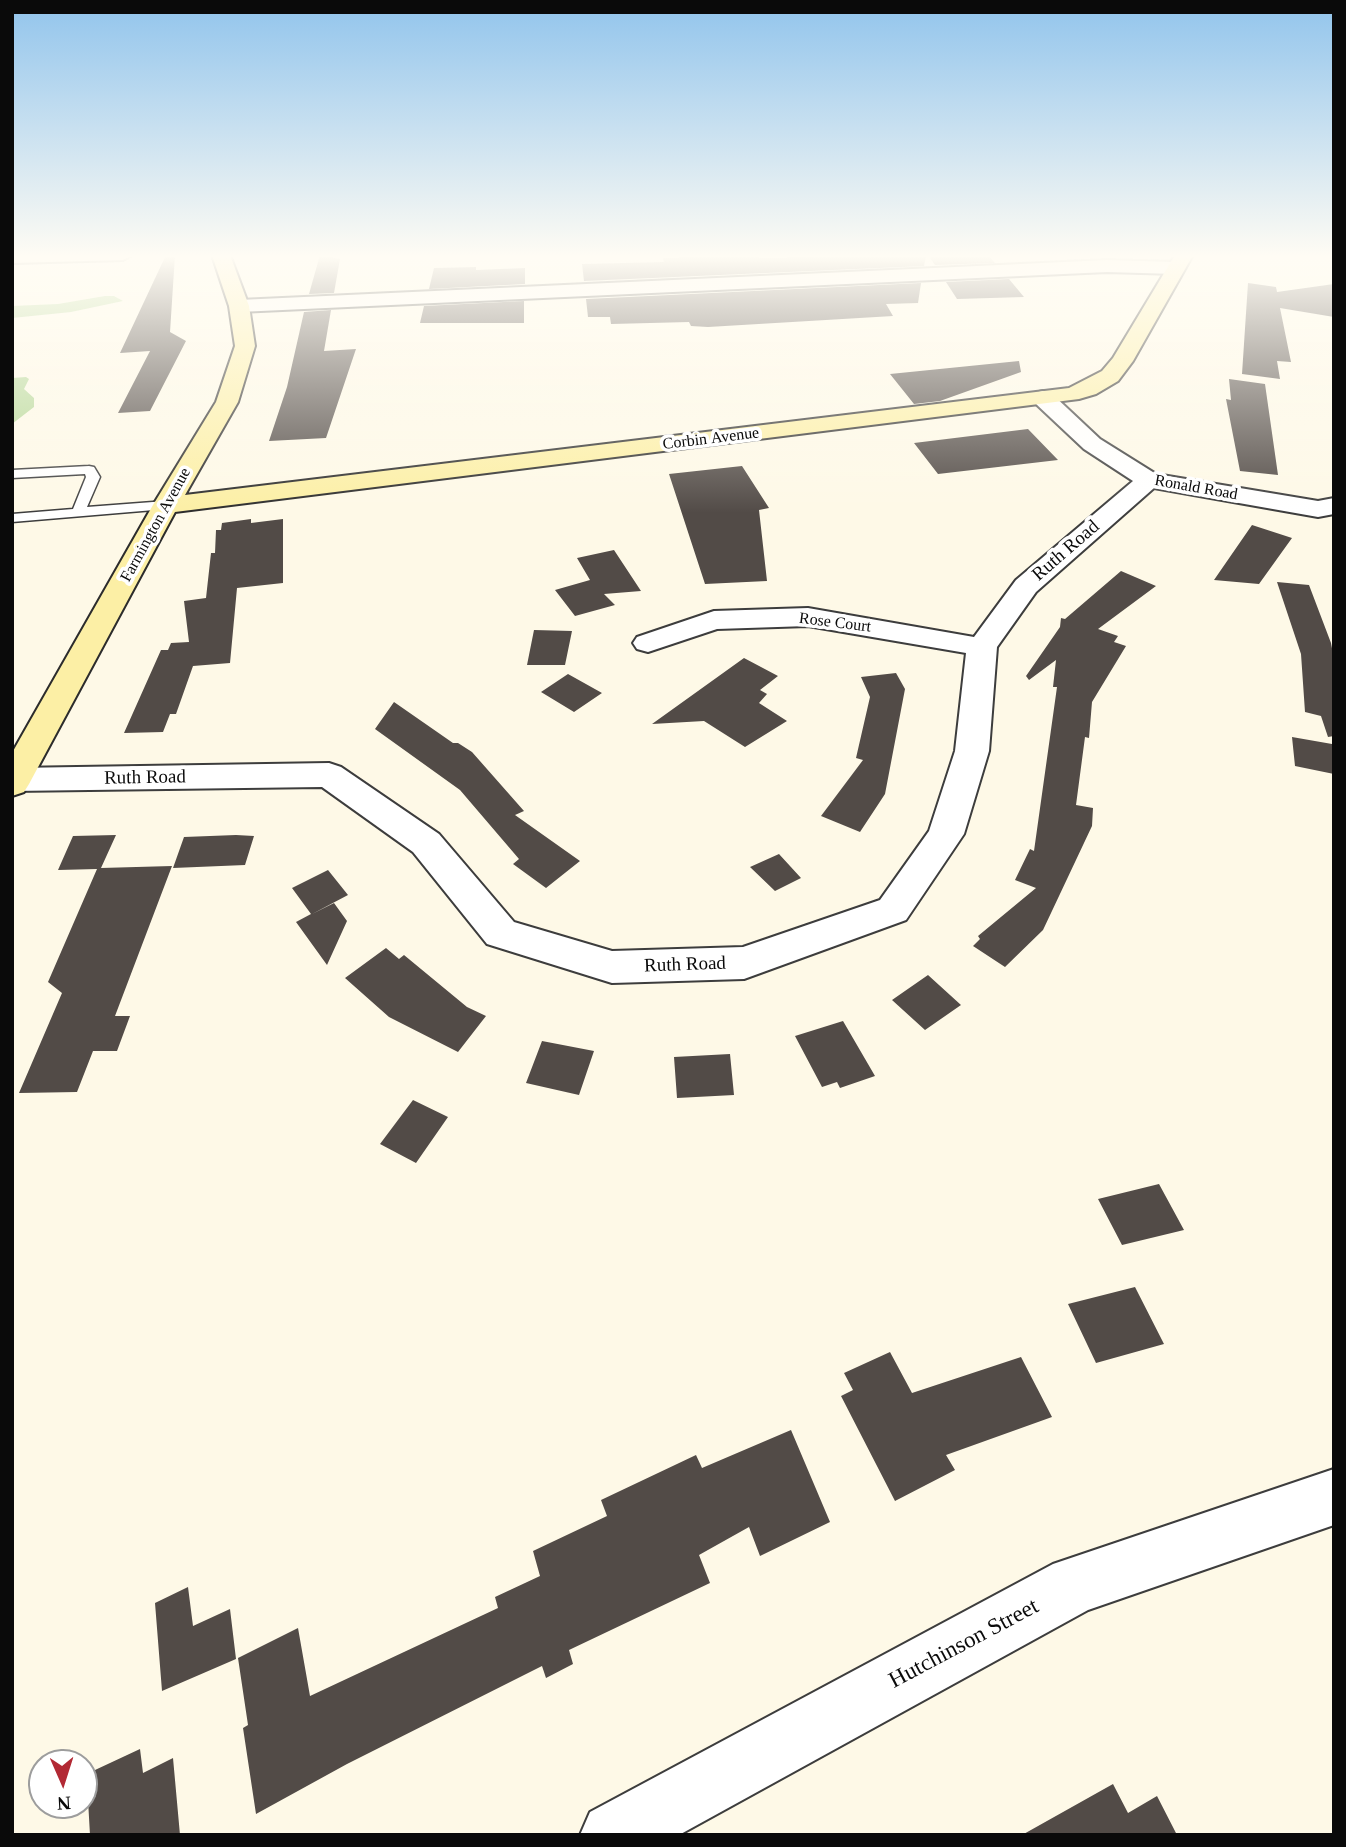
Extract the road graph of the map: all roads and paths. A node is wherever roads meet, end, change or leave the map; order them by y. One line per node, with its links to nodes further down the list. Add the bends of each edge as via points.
1 (244, 341): 6 (main road, Farmington Avenue, via 227,402)
2 (1134, 341): 3 (main road, Corbin Avenue, via 1110,376 1088,389)
3 (1043, 398): 5 (street, Ronald Road, via 1091,444); 6 (main road, Corbin Avenue)
4 (12, 474): 8 (lane, via 89,470 93,477)
5 (1149, 480): 7 (street, Ronald Road); 12 (street, Ruth Road, via 1026,586)
6 (166, 506): 8 (lane); 13 (main road, Farmington Avenue)
7 (1326, 508): 10 (street)
8 (78, 513): 9 (lane)
9 (17, 521)
10 (1334, 531)
11 (648, 643): 12 (street, Rose Court, via 714,620 808,617)
12 (982, 647): 13 (street, Ruth Road, via 972,751 946,834 893,910 744,963 612,967 501,933 426,843 329,775)
13 (13, 782)
14 (1334, 1497): 15 (street, Hutchinson Street, via 1074,1585)
15 (613, 1835)

